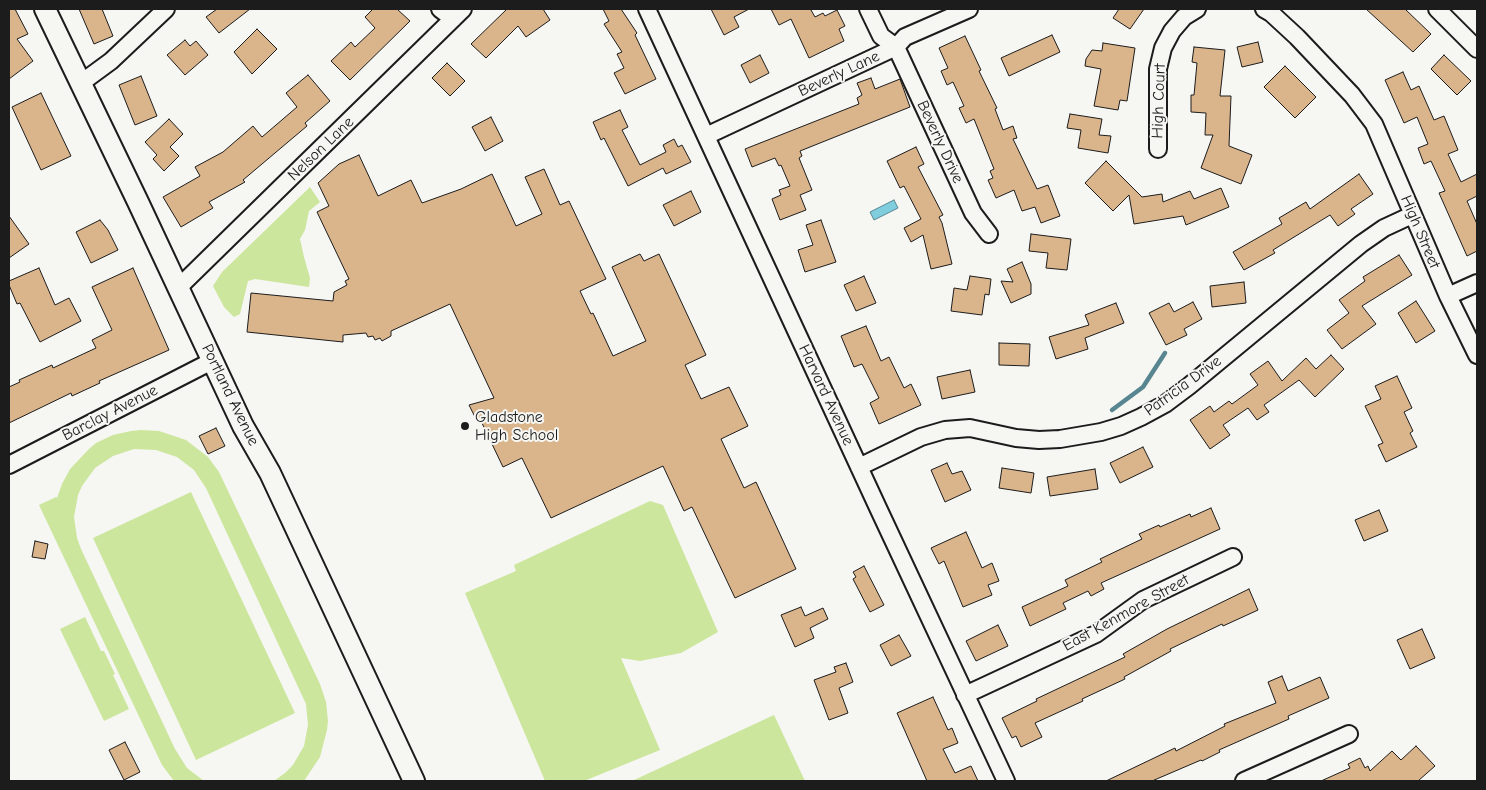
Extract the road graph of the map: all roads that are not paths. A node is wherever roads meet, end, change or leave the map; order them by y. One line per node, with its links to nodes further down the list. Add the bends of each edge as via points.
1 (45, 9): 13 (street, Portland Avenue)
2 (166, 9): 13 (street, via 111,61)
3 (440, 9): 10 (street)
4 (647, 9): 14 (street, Harvard Avenue)
5 (868, 9): 11 (street, via 881,36)
6 (969, 9): 11 (street, Beverly Lane, via 906,37)
7 (1197, 9): 15 (street, High Court, via 1184,17 1163,48 1158,69)
8 (1264, 9): 16 (street, High Street, via 1297,37 1364,109 1374,124)
9 (1437, 9): 12 (street)
10 (458, 14): 19 (street, Nelson Lane)
11 (896, 47): 14 (street, Beverly Lane); 17 (street, Beverly Drive, via 974,213)
12 (1477, 49)
13 (81, 83): 19 (street, Portland Avenue)
14 (706, 136): 24 (street, Harvard Avenue)
15 (1158, 149)
16 (1412, 215): 20 (street, High Street); 24 (street, Patricia Drive, via 1384,228 1361,244 1189,386 1141,418 1101,432 1060,439 1016,438 970,428 945,430 921,437)
17 (989, 234)
18 (1477, 282): 20 (street)
19 (178, 288): 22 (street, Portland Avenue)
20 (1448, 296): 21 (street, High Street)
21 (1477, 355)
22 (212, 361): 23 (street, Barclay Avenue); 28 (street, Portland Avenue, via 270,473)
23 (9, 466)
24 (859, 467): 26 (street, Harvard Avenue)
25 (1234, 557): 26 (street, East Kenmore Street, via 1143,600 1096,634)
26 (965, 695): 29 (street, Harvard Avenue)
27 (1349, 734): 30 (street)
28 (414, 781)
29 (1006, 781)
30 (1244, 781)

